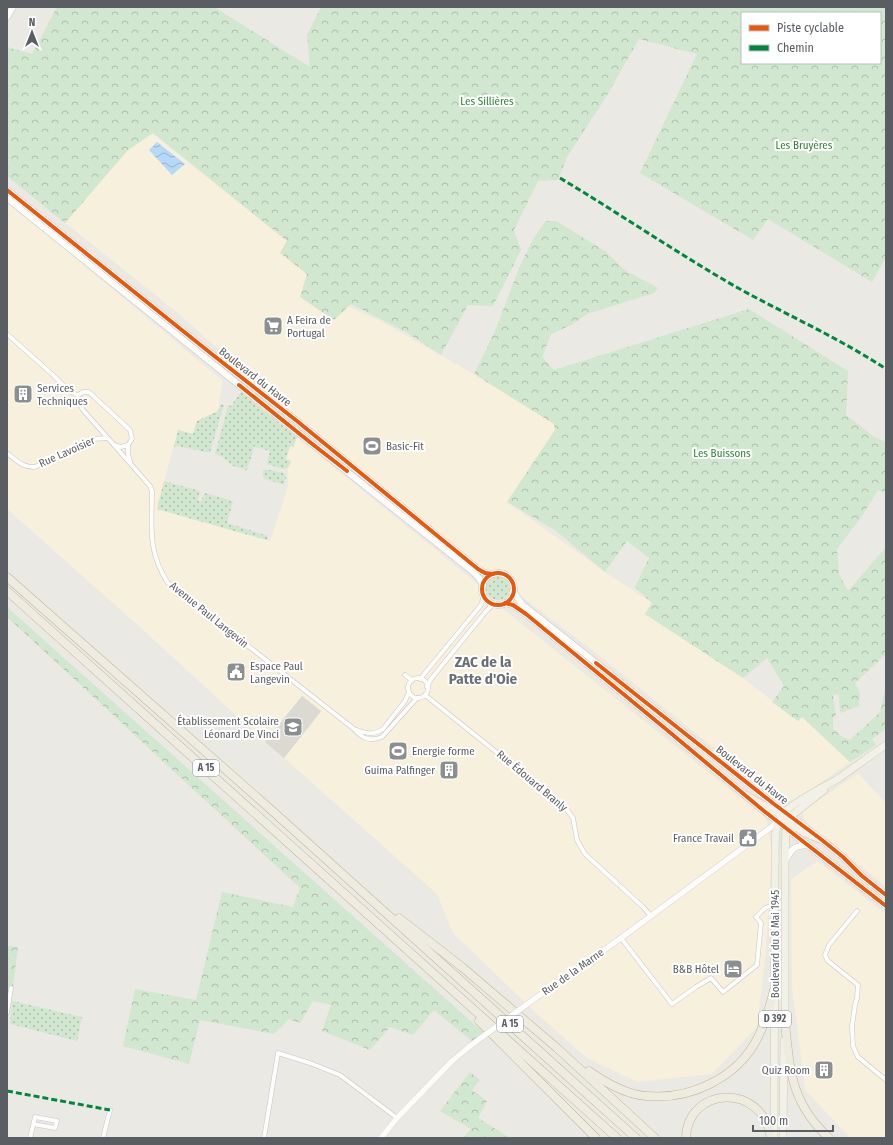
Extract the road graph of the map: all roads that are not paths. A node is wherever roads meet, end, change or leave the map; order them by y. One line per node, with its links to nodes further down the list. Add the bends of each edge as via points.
1 (13, 7): 2 (main road)
2 (7, 17)
3 (7, 190): 12 (main road, Boulevard du Havre, via 478,569)
4 (7, 198): 14 (main road, Boulevard du Havre, via 472,571)
5 (7, 334): 6 (street, via 70,392)
6 (78, 395): 7 (street, Avenue Paul Langevin, via 77,400 83,410); 9 (street, via 89,392 130,430 132,439)
7 (107, 438): 8 (street, Avenue Paul Langevin); 10 (street, Rue Lavoisier, via 93,439 35,467 24,466)
8 (114, 445): 9 (street); 11 (street, Avenue Paul Langevin)
9 (128, 445): 11 (street)
10 (7, 453)
11 (130, 463): 27 (street, Avenue Paul Langevin, via 152,491 152,548 158,566 168,583)
12 (493, 574): 14 (main road, via 486,578); 16 (main road, Boulevard du Havre, via 501,573 508,576 513,583)
13 (7, 577): 37 (highway, A 15)
14 (483, 585): 17 (main road)
15 (7, 591): 44 (highway, A 15)
16 (514, 591): 18 (main road); 30 (main road, Boulevard du Havre, via 522,604)
17 (484, 596): 19 (main road); 21 (street, via 481,605)
18 (504, 603): 19 (main road, Boulevard du Havre); 29 (main road, Boulevard du Havre, via 513,604 526,614)
19 (494, 604): 23 (street)
20 (405, 675): 22 (street)
21 (420, 679): 22 (street); 23 (street)
22 (412, 680): 24 (street, via 408,687)
23 (427, 687): 25 (street)
24 (409, 692): 26 (street); 27 (street, via 383,729 364,733)
25 (425, 695): 26 (street); 39 (street, Rue Édouard Branly, via 565,807 573,818 577,840 585,854)
26 (417, 698): 27 (street, Avenue Paul Langevin, via 382,737 365,738)
27 (354, 729)
28 (886, 744): 30 (main road, via 836,780 812,793)
29 (744, 794): 30 (main road)
30 (785, 819): 31 (main road, via 804,833); 32 (main road, Boulevard du Havre); 33 (main road, Boulevard du 8 Mai 1945 / D 392); 35 (main road, Boulevard du 8 Mai 1945 / D 392, via 776,842); 39 (street, Rue de la Marne)
31 (822, 840): 34 (main road)
32 (808, 845): 33 (main road, via 793,848); 36 (main road, Boulevard du Havre)
33 (785, 861): 43 (main road, Boulevard du 8 Mai 1945 / D 392)
34 (886, 895)
35 (775, 904): 40 (street, via 765,908 756,917 761,923 757,965 723,992 711,978 672,1004); 42 (main road, Boulevard du 8 Mai 1945 / D 392)
36 (886, 906)
37 (383, 910): 47 (highway, via 389,911 462,967); 58 (highway, A 15)
38 (857, 911): 48 (street, via 828,945 825,955 828,961 858,985 852,1026 853,1046 858,1057)
39 (651, 916): 40 (street, Rue de la Marne)
40 (621, 938): 50 (street, Rue de la Marne, bridge, via 470,1046)
41 (11, 988): 45 (street)
42 (774, 993): 43 (main road); 47 (highway, via 757,1039 745,1057 724,1076 705,1087 683,1094 646,1096 627,1092 603,1082); 62 (main road, Boulevard du 8 Mai 1945 / D 392)
43 (785, 996): 46 (main road, Boulevard du 8 Mai 1945 / D 392)
44 (462, 1000): 56 (highway, via 480,1022); 57 (highway, A 15)
45 (7, 1013)
46 (785, 1023): 63 (main road, Boulevard du 8 Mai 1945 / D 392); 64 (highway, via 791,1074 799,1100 806,1113)
47 (557, 1048): 59 (highway)
48 (886, 1080)
49 (110, 1110): 53 (street)
50 (397, 1118): 54 (street, via 340,1075 278,1053); 55 (street, Rue de la Marne)
51 (33, 1124): 51 (street, via 35,1117 57,1121 55,1128); 52 (street)
52 (30, 1138)
53 (103, 1138)
54 (264, 1138)
55 (381, 1138)
56 (596, 1138)
57 (618, 1138)
58 (636, 1138)
59 (655, 1138)
60 (686, 1138): 61 (highway, via 688,1126 702,1106 715,1099 731,1097 747,1102 760,1112)
61 (771, 1138)
62 (774, 1138)
63 (782, 1138)
64 (829, 1138)

